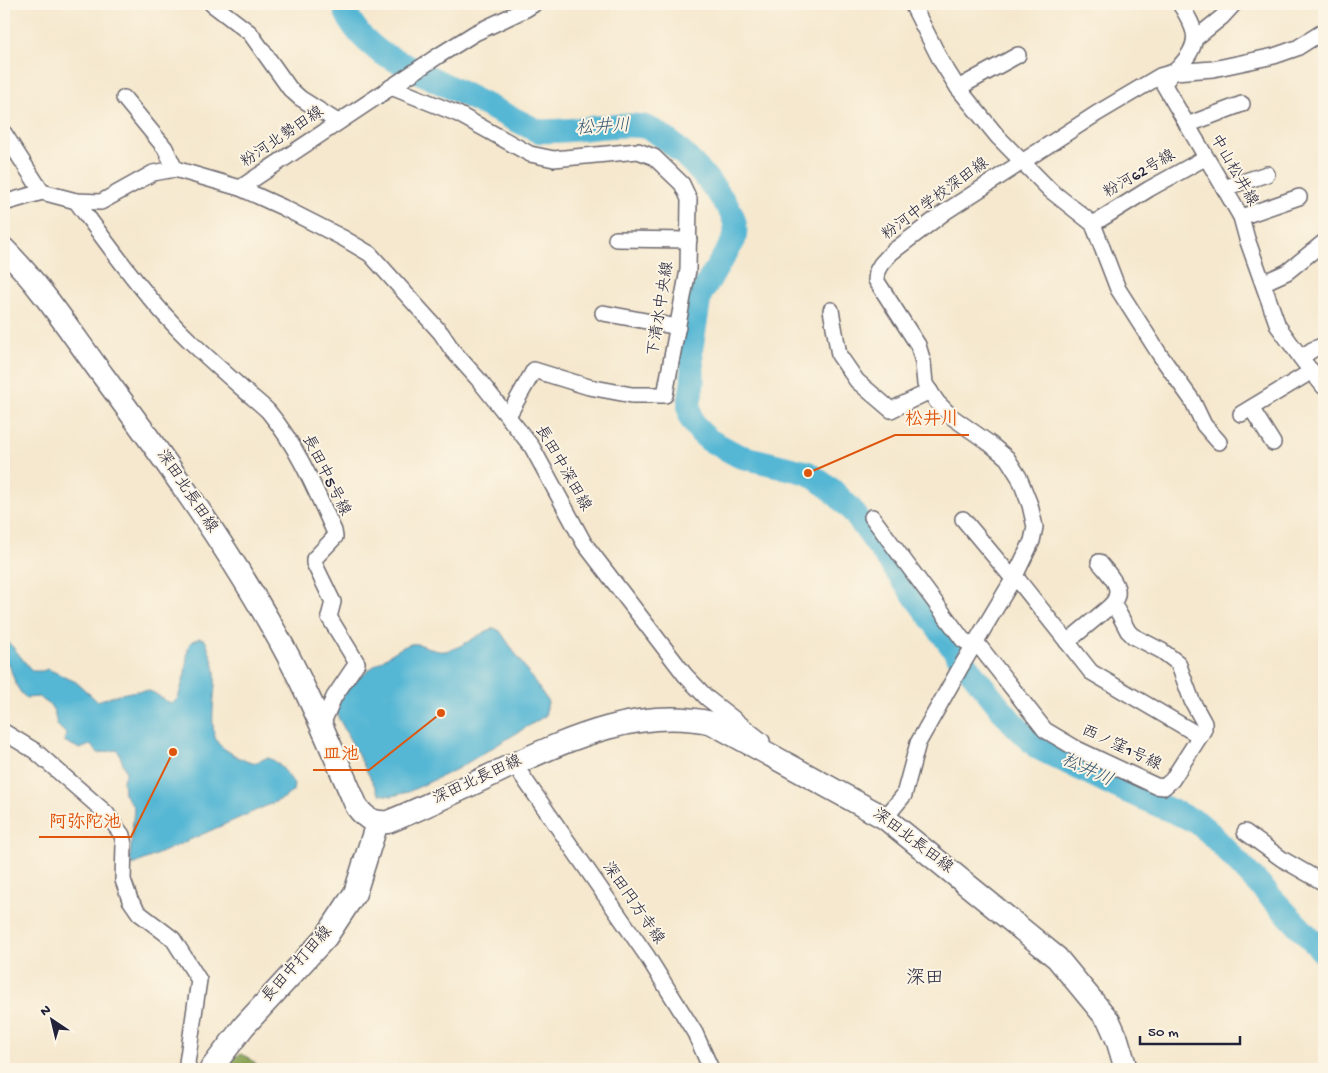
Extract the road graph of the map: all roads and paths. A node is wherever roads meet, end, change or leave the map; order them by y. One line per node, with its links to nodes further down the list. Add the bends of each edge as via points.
1 (212, 4): 14 (street, via 250,33 290,89)
2 (534, 4): 10 (street, 粉河北勢田線, via 475,34)
3 (912, 4): 11 (street)
4 (1180, 4): 7 (street)
5 (1234, 4): 7 (street)
6 (1324, 31): 9 (street, 粉河中学校深田線, via 1296,48 1274,56 1213,69)
7 (1196, 38): 9 (street, 中山松井線, via 1193,48)
8 (1018, 55): 11 (street)
9 (1174, 72): 15 (street, 中山松井線, via 1164,86); 18 (street, 粉河中学校深田線, via 1137,89)
10 (395, 84): 14 (street, 粉河北勢田線); 30 (street, 下清水中央線, via 530,154 554,160 638,151 654,157 682,184 689,199)
11 (958, 88): 18 (street)
12 (124, 98): 19 (street, via 165,148)
13 (1242, 104): 15 (street)
14 (338, 122): 21 (street, 粉河北勢田線)
15 (1186, 125): 17 (street, 中山松井線)
16 (4, 133): 23 (street)
17 (1205, 158): 22 (street, 中山松井線); 28 (street, 粉河62号線)
18 (1022, 161): 28 (street, via 1050,190); 41 (street, 粉河中学校深田線, via 892,252 877,271 876,280 883,293 918,345 925,384)
19 (175, 170): 21 (street, 粉河北勢田線); 25 (street, 粉河北勢田線, via 152,173 101,202)
20 (1267, 174): 22 (street)
21 (240, 188): 42 (street, 長田中深田線, via 370,254 441,333)
22 (1224, 188): 27 (street, 中山松井線)
23 (42, 192): 25 (street, 粉河北勢田線); 26 (street)
24 (1300, 197): 27 (street)
25 (76, 201): 52 (street, 長田中5号線, via 159,308 191,342 267,410 316,490 335,537 314,559 314,563 333,602 329,617 357,664 334,697)
26 (4, 203)
27 (1241, 217): 33 (street, 中山松井線)
28 (1093, 224): 43 (street, via 1118,289 1192,400 1204,425)
29 (616, 238): 30 (street)
30 (689, 240): 36 (street, 下清水中央線, via 688,270)
31 (1324, 242): 33 (street, via 1287,272)
32 (4, 249): 52 (street, 深田北長田線, via 39,290 199,509 271,625)
33 (1263, 283): 38 (street, 中山松井線, via 1278,326)
34 (831, 310): 41 (street, via 839,355 857,381 891,410)
35 (603, 313): 36 (street)
36 (678, 326): 42 (street, 下清水中央線, via 665,395 632,395 588,387 534,370)
37 (1324, 345): 38 (street)
38 (1301, 358): 39 (street, 中山松井線)
39 (1312, 371): 40 (street, 中山松井線); 44 (street, via 1246,411)
40 (1324, 387)
41 (930, 391): 48 (street, 粉河中学校深田線, via 952,417 1008,458 1019,477 1035,527 1032,542)
42 (508, 416): 55 (street, 長田中深田線, via 532,447 584,543 685,675 707,698 766,744)
43 (1219, 442)
44 (1274, 442)
45 (872, 517): 51 (street, 西ノ窪1号線)
46 (963, 520): 48 (street, via 1009,574)
47 (1099, 562): 49 (street, via 1117,586 1114,602)
48 (1015, 576): 50 (street); 51 (street, 粉河中学校深田線)
49 (1108, 608): 50 (street); 54 (street, via 1117,610 1133,636 1178,663 1204,723)
50 (1067, 642): 54 (street, via 1091,672)
51 (972, 648): 54 (street, 西ノ窪1号線, via 1045,730 1077,749 1156,786 1164,787 1172,780); 57 (street, 粉河中学校深田線, via 918,743 904,795)
52 (321, 727): 58 (street, 深田北長田線, via 358,807)
53 (4, 732): 61 (street, via 35,751 106,813 122,834 122,880 130,900 139,913 173,939 199,980 186,1063)
54 (1200, 736)
55 (783, 762): 56 (street, 深田北長田線, via 712,722 658,719 615,725 558,744); 57 (street, 深田北長田線)
56 (514, 764): 58 (street, 深田北長田線, via 401,817); 63 (street, 深田円方寺線, via 647,956 695,1033)
57 (884, 818): 64 (street, 深田北長田線, via 1057,958 1110,1021)
58 (377, 823): 62 (street, 長田中打田線, via 355,893 326,937 244,1026)
59 (1245, 832): 60 (street, via 1282,859)
60 (1324, 883)
61 (189, 1069)
62 (211, 1069)
63 (712, 1069)
64 (1126, 1069)

